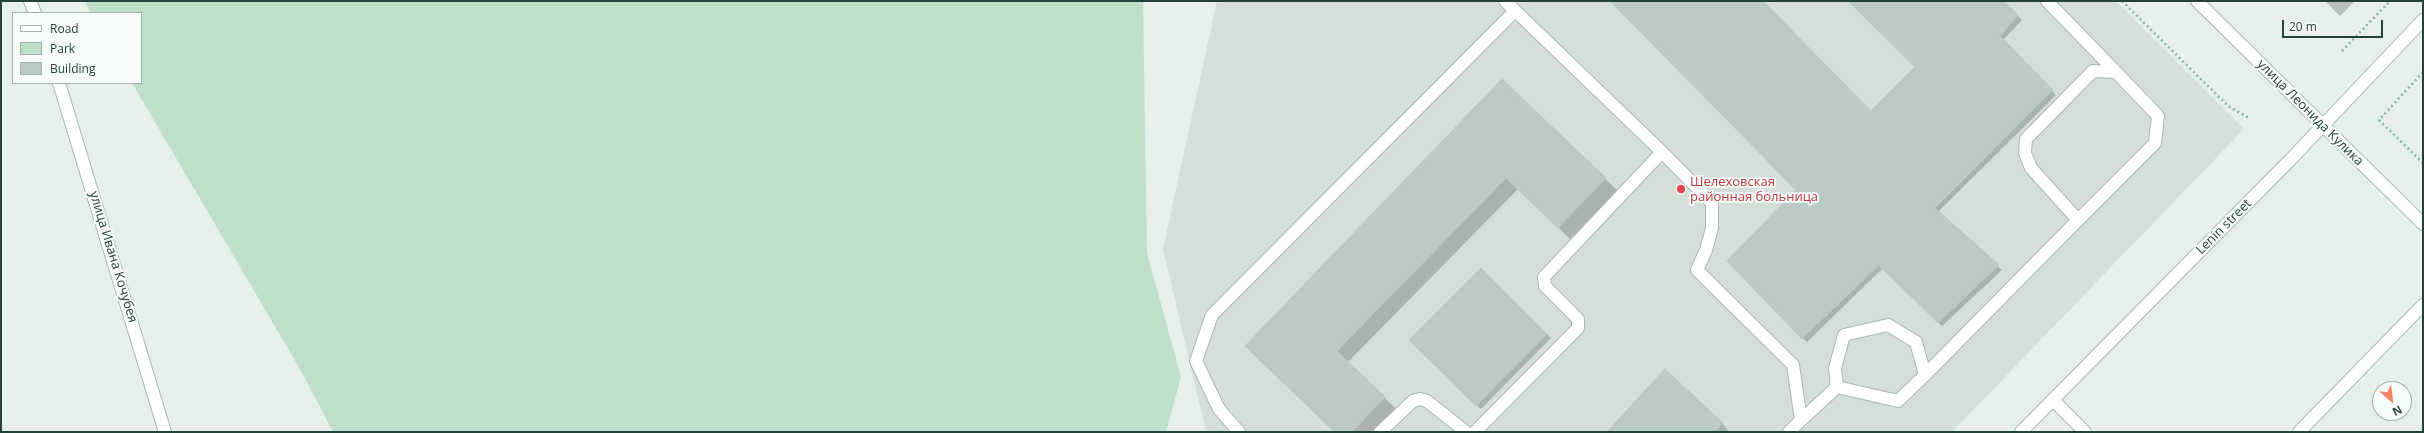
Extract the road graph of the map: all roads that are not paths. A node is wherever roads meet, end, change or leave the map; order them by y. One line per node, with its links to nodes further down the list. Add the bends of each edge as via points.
1 (30, 1): 6 (street)
2 (1505, 1): 5 (street)
3 (2047, 1): 8 (street)
4 (2197, 1): 10 (street, улица Леонида Кулика)
5 (1515, 11): 11 (street); 20 (street, via 1212,315 1196,361 1219,409)
6 (34, 12)
7 (2423, 20): 10 (street, Lenin street)
8 (2116, 72): 12 (street, via 2158,116 2155,143); 12 (street, via 2093,72 2026,139 2025,154 2031,168)
9 (59, 84): 19 (street, улица Ивана Кочубея)
10 (2321, 125): 13 (street, улица Леонида Кулика); 17 (street, Lenin street, via 2291,159)
11 (1662, 152): 18 (street, via 1712,203 1712,228 1697,270 1793,365); 23 (street, via 1544,276 1545,286 1578,319 1578,328)
12 (2078, 220): 15 (street)
13 (2423, 224)
14 (2423, 305): 27 (street)
15 (1926, 375): 16 (street, via 1898,401); 16 (street, via 1916,342 1888,325 1844,335 1835,368)
16 (1837, 388): 18 (street)
17 (2053, 400): 25 (street, Lenin street); 26 (street)
18 (1801, 420): 24 (street)
19 (165, 432)
20 (1239, 432)
21 (1380, 432): 22 (street, via 1413,401 1420,399 1426,400)
22 (1466, 432)
23 (1475, 432)
24 (1789, 432)
25 (2021, 432)
26 (2085, 432)
27 (2299, 432)

